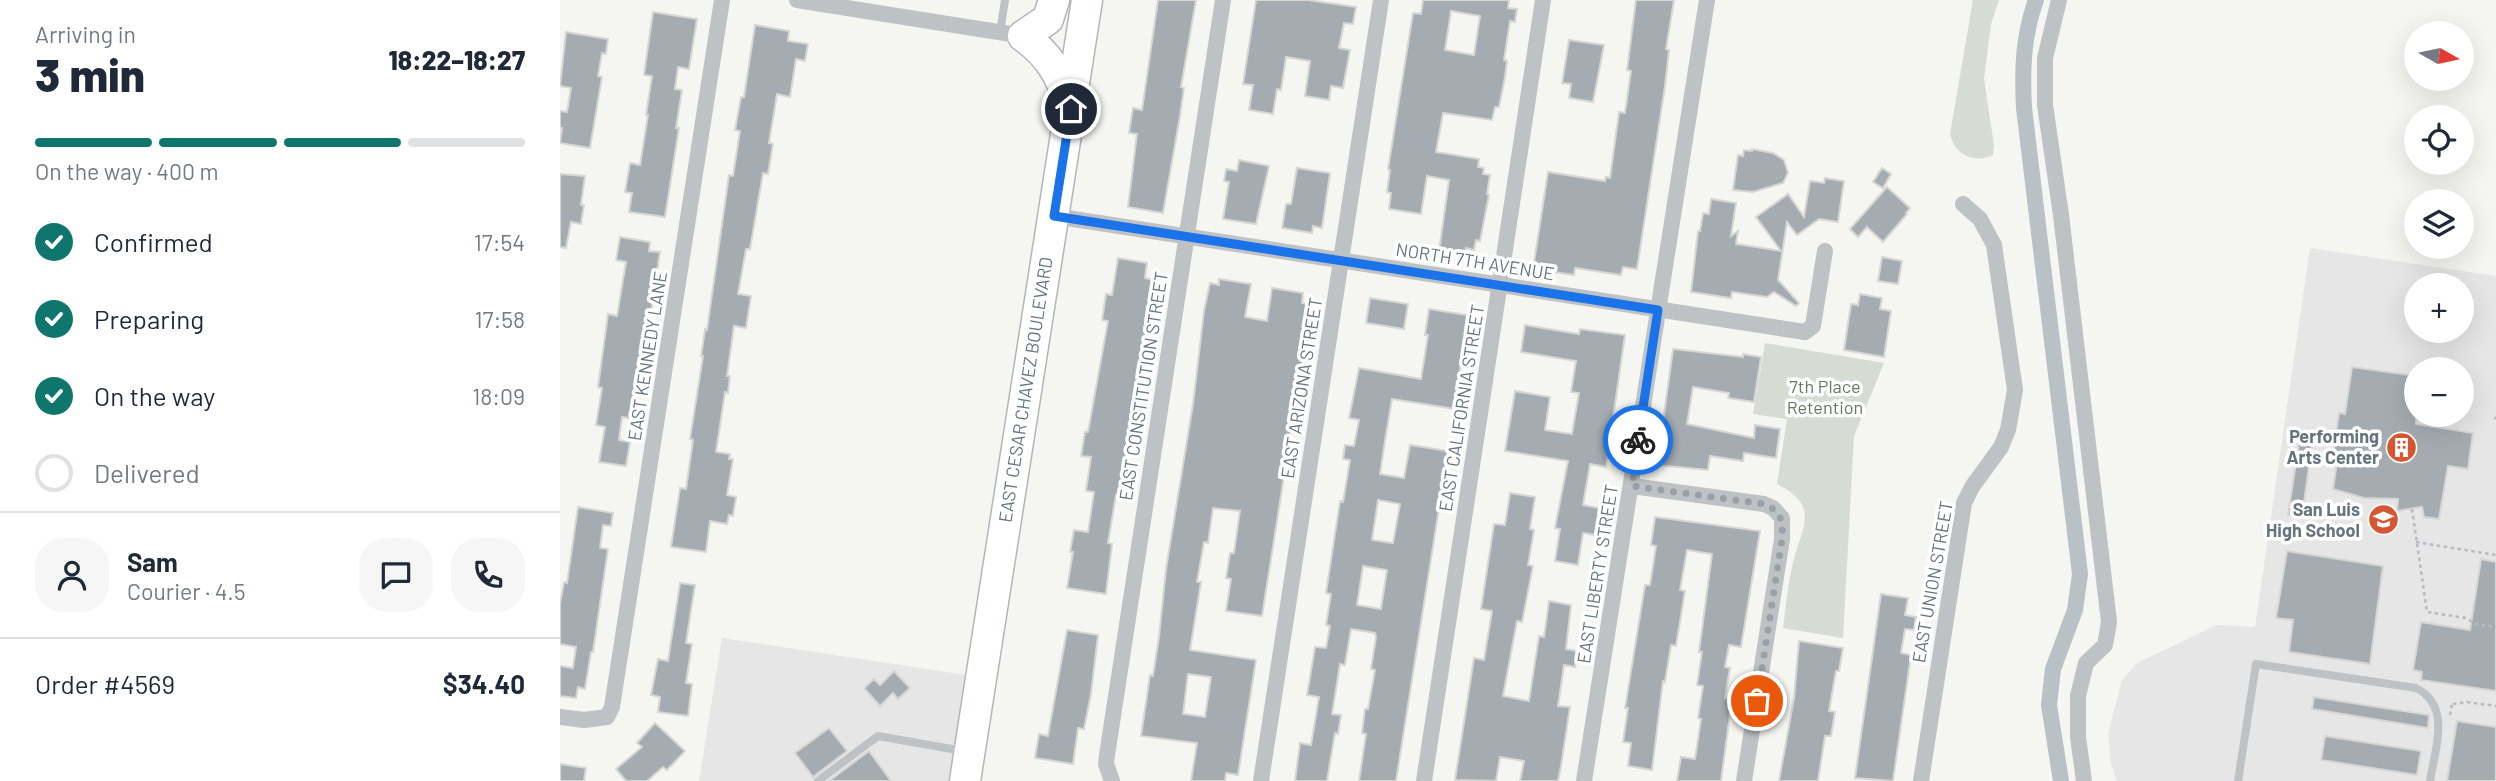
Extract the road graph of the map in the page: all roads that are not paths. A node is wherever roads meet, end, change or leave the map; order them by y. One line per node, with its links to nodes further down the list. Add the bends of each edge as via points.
1 (722, 0): 22 (street, EAST KENNEDY LANE, via 612,707 607,717)
2 (797, 0): 11 (street)
3 (1005, 0): 12 (lane)
4 (1054, 0): 12 (highway, via 1048,19)
5 (1087, 0): 13 (highway, EAST CESAR CHAVEZ BOULEVARD)
6 (1223, 0): 16 (street, EAST CONSTITUTION STREET)
7 (1381, 0): 18 (street, EAST ARIZONA STREET)
8 (1543, 0): 19 (street, EAST CALIFORNIA STREET)
9 (1707, 0): 20 (street, EAST LIBERTY STREET)
10 (2059, 0): 31 (street, via 2045,58 2045,105 2109,622 2105,645 2086,663 2078,696)
11 (832, 3): 12 (street)
12 (1012, 34): 13 (highway, via 1039,49 1059,73)
13 (1071, 109): 15 (highway, EAST CESAR CHAVEZ BOULEVARD)
14 (1963, 204): 30 (street, EAST UNION STREET, via 1980,219 1994,245 2015,390 2001,447 1972,487 1962,513)
15 (1054, 216): 16 (street, NORTH 7TH AVENUE); 23 (highway, EAST CESAR CHAVEZ BOULEVARD)
16 (1186, 237): 18 (street, NORTH 7TH AVENUE); 24 (street, EAST CONSTITUTION STREET, via 1107,755)
17 (1825, 251): 20 (street, NORTH 7TH AVENUE, via 1809,331)
18 (1341, 261): 19 (street, NORTH 7TH AVENUE); 26 (street, EAST ARIZONA STREET)
19 (1500, 285): 20 (street, NORTH 7TH AVENUE); 27 (street, EAST CALIFORNIA STREET)
20 (1658, 310): 21 (street, EAST LIBERTY STREET)
21 (1632, 486): 28 (street, EAST LIBERTY STREET); 29 (street, via 1764,504 1782,518)
22 (560, 717)
23 (967, 767): 25 (lane, via 878,736)
24 (1111, 780)
25 (818, 781)
26 (1261, 781)
27 (1424, 781)
28 (1584, 781)
29 (1744, 781)
30 (1921, 781)
31 (2084, 781)
32 (2238, 781): 33 (lane, via 2256,664 2424,692 2439,717)
33 (2430, 781)

